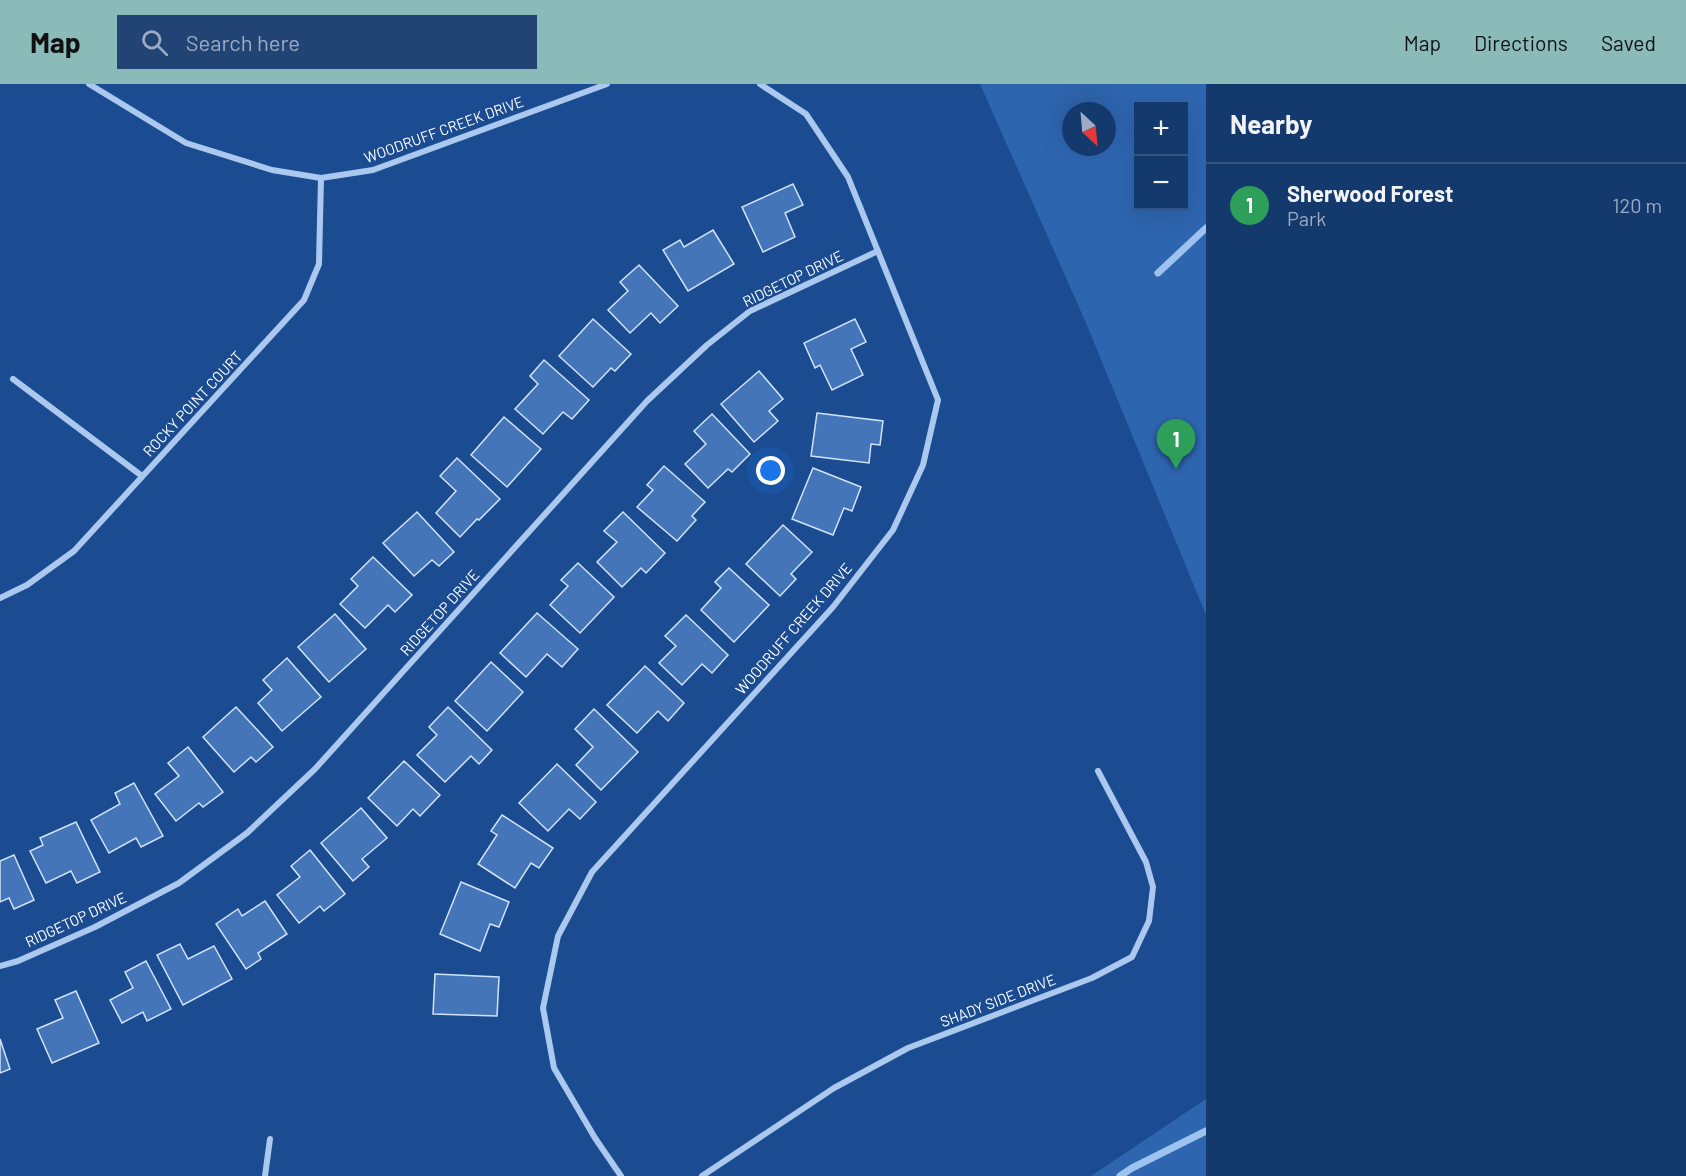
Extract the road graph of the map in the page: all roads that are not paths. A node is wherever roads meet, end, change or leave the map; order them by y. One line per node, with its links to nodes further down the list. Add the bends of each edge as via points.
1 (89, 84): 4 (street, WOODRUFF CREEK DRIVE, via 186,143 272,170)
2 (607, 84): 4 (street, WOODRUFF CREEK DRIVE, via 373,170)
3 (760, 84): 5 (street, WOODRUFF CREEK DRIVE, via 806,114 848,177)
4 (321, 178): 7 (street, ROCKY POINT COURT, via 319,264 304,300)
5 (878, 251): 10 (street, RIDGETOP DRIVE, via 750,311 707,345 647,401 315,769 247,833 179,883 95,927); 13 (street, WOODRUFF CREEK DRIVE, via 939,400 923,465 894,530 833,607 592,872 558,936 543,1008 554,1068)
6 (13, 379): 7 (street)
7 (142, 476): 8 (street, ROCKY POINT COURT, via 74,551 27,585)
8 (0, 598)
9 (1098, 771): 14 (street, SHADY SIDE DRIVE, via 1146,862 1153,887 1149,921 1132,957 1092,978 908,1048 834,1088)
10 (0, 966)
11 (270, 1139): 12 (street)
12 (265, 1176)
13 (621, 1176)
14 (702, 1176)

